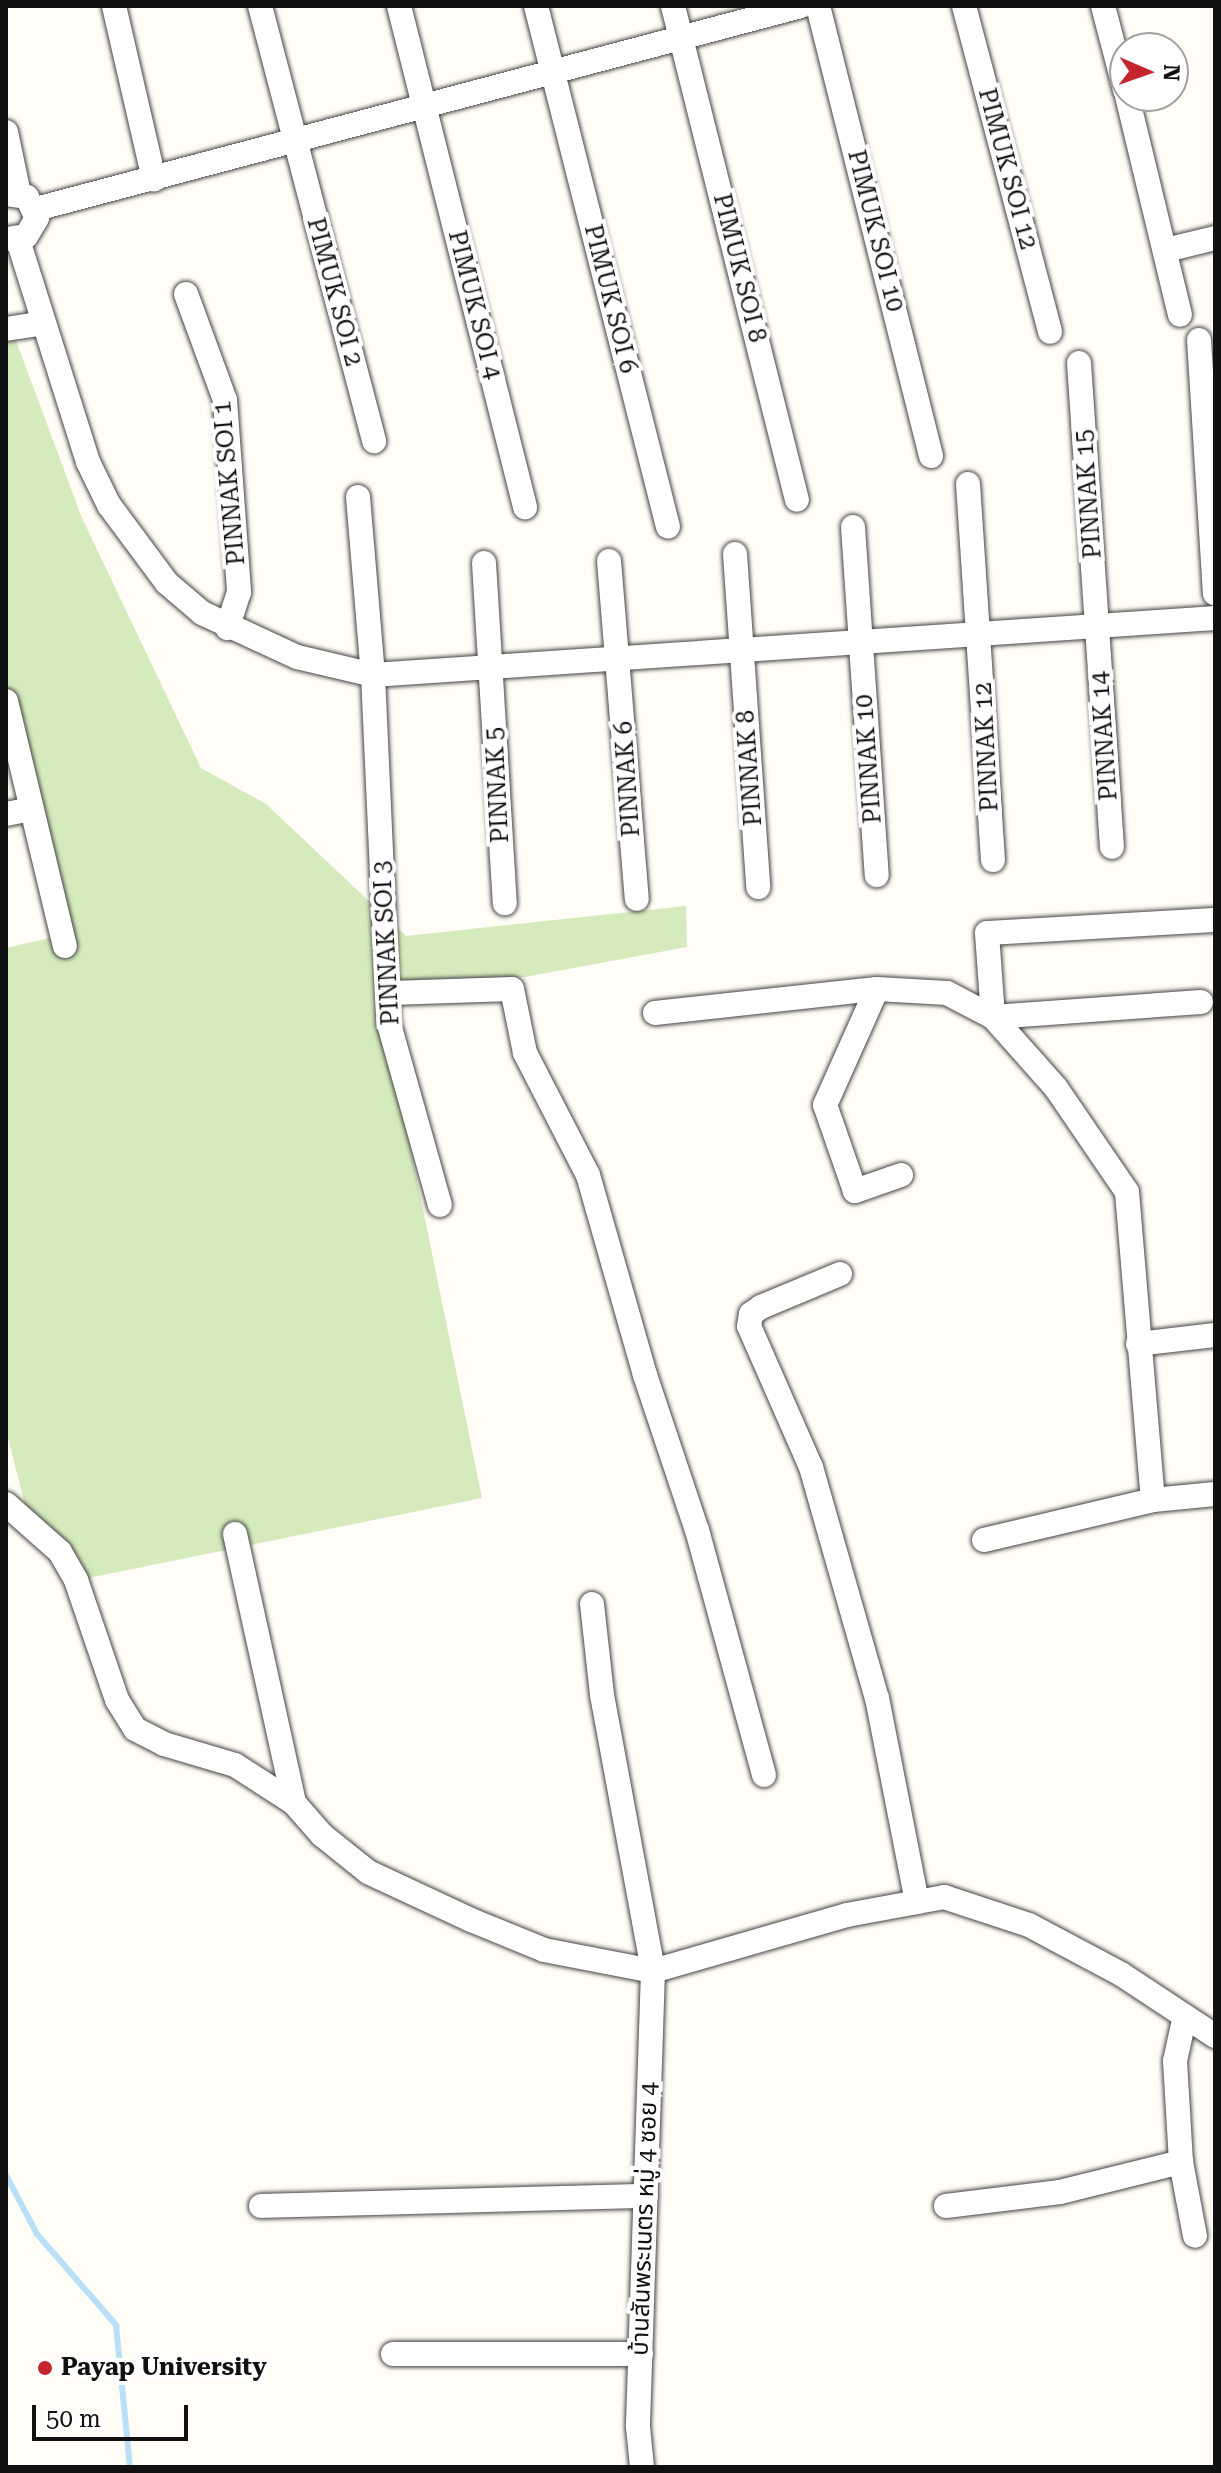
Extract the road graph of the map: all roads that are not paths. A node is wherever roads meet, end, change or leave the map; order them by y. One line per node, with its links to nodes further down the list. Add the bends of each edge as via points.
1 (114, 6): 17 (street)
2 (260, 6): 16 (street, PIMUK SOI 2)
3 (399, 6): 13 (street, PIMUK SOI 4)
4 (536, 6): 12 (street, PIMUK SOI 6)
5 (673, 6): 11 (street, PIMUK SOI 8)
6 (801, 6): 11 (street)
7 (818, 6): 30 (street, PIMUK SOI 10)
8 (964, 6): 26 (street, PIMUK SOI 12)
9 (1103, 6): 10 (street)
10 (1110, 32)
11 (680, 36): 12 (street); 33 (street, PIMUK SOI 8)
12 (552, 71): 13 (street); 35 (street, PIMUK SOI 6)
13 (423, 103): 16 (street); 34 (street, PIMUK SOI 4)
14 (1131, 112): 21 (street)
15 (6, 132): 18 (street)
16 (294, 143): 17 (street); 29 (street, PIMUK SOI 2)
17 (154, 179): 18 (street)
18 (20, 199): 20 (street, via 35,226)
19 (1215, 238): 21 (street)
20 (12, 239): 24 (street)
21 (1166, 250): 23 (street)
22 (186, 294): 43 (street, PINNAK SOI 1, via 225,400 239,592)
23 (1180, 315)
24 (44, 323): 25 (street); 43 (street, via 88,462 109,505 167,583)
25 (6, 329)
26 (1050, 332)
27 (1199, 340): 40 (street)
28 (1079, 363): 42 (street, PINNAK 15)
29 (374, 441)
30 (931, 456)
31 (968, 484): 44 (street, PINNAK 12)
32 (358, 497): 49 (street, PINNAK SOI 3)
33 (797, 500)
34 (525, 507)
35 (668, 527)
36 (853, 527): 45 (street, PINNAK 10)
37 (735, 554): 46 (street, PINNAK 8)
38 (609, 561): 47 (street, PINNAK 6)
39 (484, 563): 48 (street, PINNAK 5)
40 (1215, 593)
41 (1215, 618): 42 (street)
42 (1099, 625): 44 (street); 53 (street, PINNAK 14)
43 (227, 628): 49 (street, via 297,657)
44 (981, 633): 45 (street); 54 (street, PINNAK 12)
45 (861, 642): 46 (street); 55 (street, PINNAK 10)
46 (741, 650): 47 (street); 56 (street, PINNAK 8)
47 (619, 659): 48 (street); 57 (street, PINNAK 6)
48 (491, 667): 49 (street); 58 (street, PINNAK 5)
49 (373, 675): 62 (street, PINNAK SOI 3)
50 (6, 701): 51 (street)
51 (32, 809): 52 (street); 60 (street)
52 (6, 814)
53 (1112, 847)
54 (993, 860)
55 (877, 875)
56 (758, 887)
57 (637, 899)
58 (505, 903)
59 (1215, 920): 65 (street, via 987,933)
60 (65, 946)
61 (877, 989): 64 (street); 65 (street, via 947,993); 66 (street, via 849,1045 827,1114 855,1191)
62 (390, 993): 67 (street, PINNAK SOI 3, via 389,1024); 77 (street, via 512,989 525,1053 588,1175 645,1375 697,1530)
63 (1201, 1002): 65 (street)
64 (655, 1013)
65 (993, 1017): 70 (street, via 1056,1088 1127,1192)
66 (901, 1175)
67 (440, 1205)
68 (840, 1274): 79 (street, via 761,1307 751,1314 749,1326 811,1467 877,1698)
69 (1215, 1335): 70 (street)
70 (1138, 1344): 72 (street)
71 (1215, 1494): 72 (street)
72 (1153, 1500): 75 (street)
73 (6, 1504): 78 (street, via 60,1552 76,1580 117,1700 135,1729 164,1744 235,1765)
74 (235, 1534): 78 (street)
75 (984, 1540)
76 (592, 1604): 80 (street, บ้านสันพระเนตร หมู่ 4 ซอย 4, via 605,1710)
77 (764, 1775)
78 (294, 1803): 80 (street, via 322,1835 368,1872 544,1950)
79 (917, 1902): 80 (street, via 847,1915); 81 (street, via 944,1897 1029,1925 1121,1974)
80 (653, 1971): 84 (street, บ้านสันพระเนตร หมู่ 4 ซอย 4)
81 (1184, 2020): 82 (street); 83 (street, via 1175,2061)
82 (1215, 2036)
83 (1181, 2162): 86 (street, via 1060,2192); 87 (street)
84 (646, 2196): 85 (street); 89 (street, บ้านสันพระเนตร หมู่ 4 ซอย 4)
85 (261, 2206)
86 (946, 2206)
87 (1195, 2236)
88 (393, 2354): 89 (street)
89 (641, 2354): 90 (street, บ้านสันพระเนตร หมู่ 4 ซอย 4)
90 (642, 2467)

